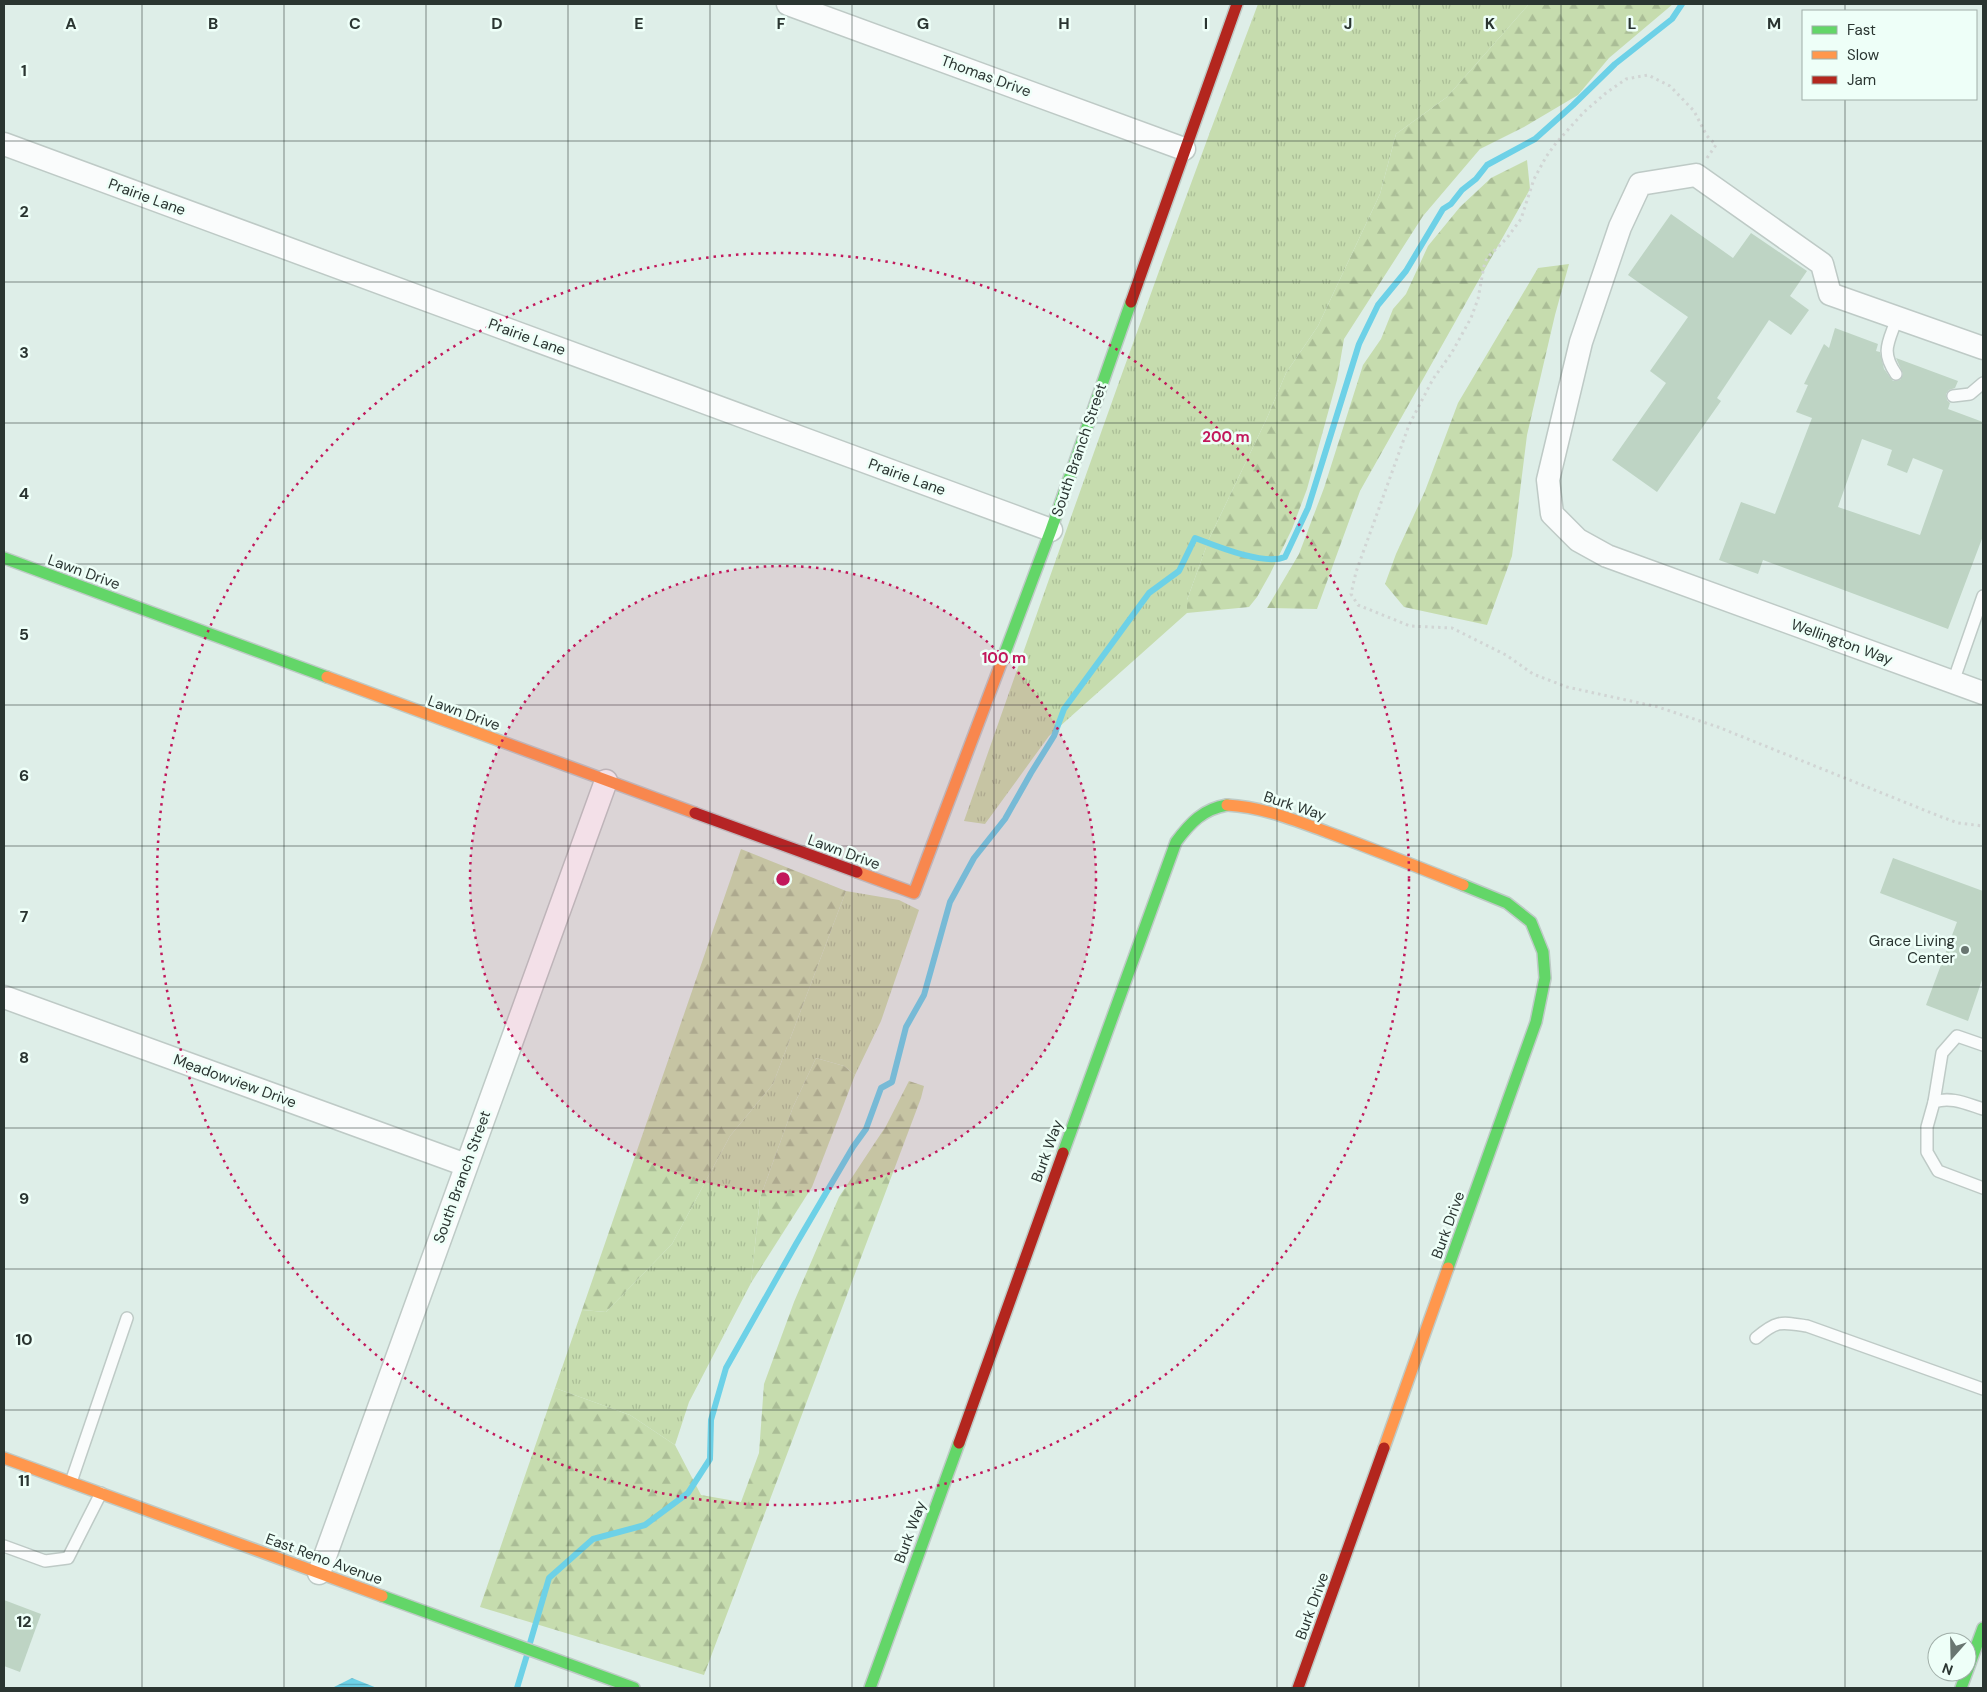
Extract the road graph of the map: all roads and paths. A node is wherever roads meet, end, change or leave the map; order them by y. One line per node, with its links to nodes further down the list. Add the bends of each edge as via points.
1 (788, 4): 4 (street, Thomas Drive)
2 (1237, 4): 4 (street, South Branch Street)
3 (4, 144): 11 (street, Prairie Lane)
4 (1184, 149): 11 (street, South Branch Street)
5 (1696, 174): 6 (street, via 1822,264 1830,294); 14 (street, Wellington Way, via 1640,184 1620,227 1581,342 1548,480 1552,514 1578,540 1607,556); 17 (path, via 1716,145 1707,136 1694,111 1670,86 1648,75 1626,79 1606,93 1556,143 1534,180 1521,219 1487,258 1471,318 1409,425 1351,594 1358,605 1375,614 1410,626 1452,628 1506,655 1534,674 1567,687 1658,707 1718,727 1949,820)
6 (1897, 318): 7 (street); 8 (lane, via 1886,350 1887,362)
7 (1983, 348)
8 (1896, 374)
9 (1983, 383): 10 (lane, via 1970,394)
10 (1953, 396)
11 (1051, 530): 19 (street, South Branch Street)
12 (4, 558): 16 (street, Lawn Drive)
13 (1983, 596): 14 (lane)
14 (1952, 682): 15 (street, Wellington Way)
15 (1983, 693)
16 (606, 781): 19 (street, Lawn Drive); 24 (street, South Branch Street)
17 (1983, 826)
18 (1385, 853): 36 (street, Burk Way, via 1270,811 1246,806 1206,811 1189,824 1176,842); 37 (street, Burk Drive, via 1507,903 1531,922 1544,952 1544,978 1536,1022)
19 (914, 893)
20 (4, 997): 24 (street, Meadowview Drive)
21 (1983, 1045): 22 (lane, via 1957,1036 1942,1053)
22 (1934, 1102): 23 (lane, via 1955,1100); 25 (lane, via 1927,1128 1927,1152 1938,1171)
23 (1983, 1109)
24 (466, 1165): 33 (street, South Branch Street)
25 (1983, 1188)
26 (127, 1318): 30 (lane)
27 (1756, 1338): 28 (lane, via 1783,1322 1807,1326)
28 (1983, 1389)
29 (4, 1458): 30 (street, East Reno Avenue)
30 (71, 1482): 31 (street, East Reno Avenue)
31 (101, 1493): 32 (lane, via 68,1558 45,1561); 33 (street, East Reno Avenue)
32 (4, 1546)
33 (319, 1572): 35 (street, East Reno Avenue)
34 (1983, 1628): 38 (street)
35 (634, 1688)
36 (870, 1688)
37 (1298, 1688)
38 (1962, 1688)

